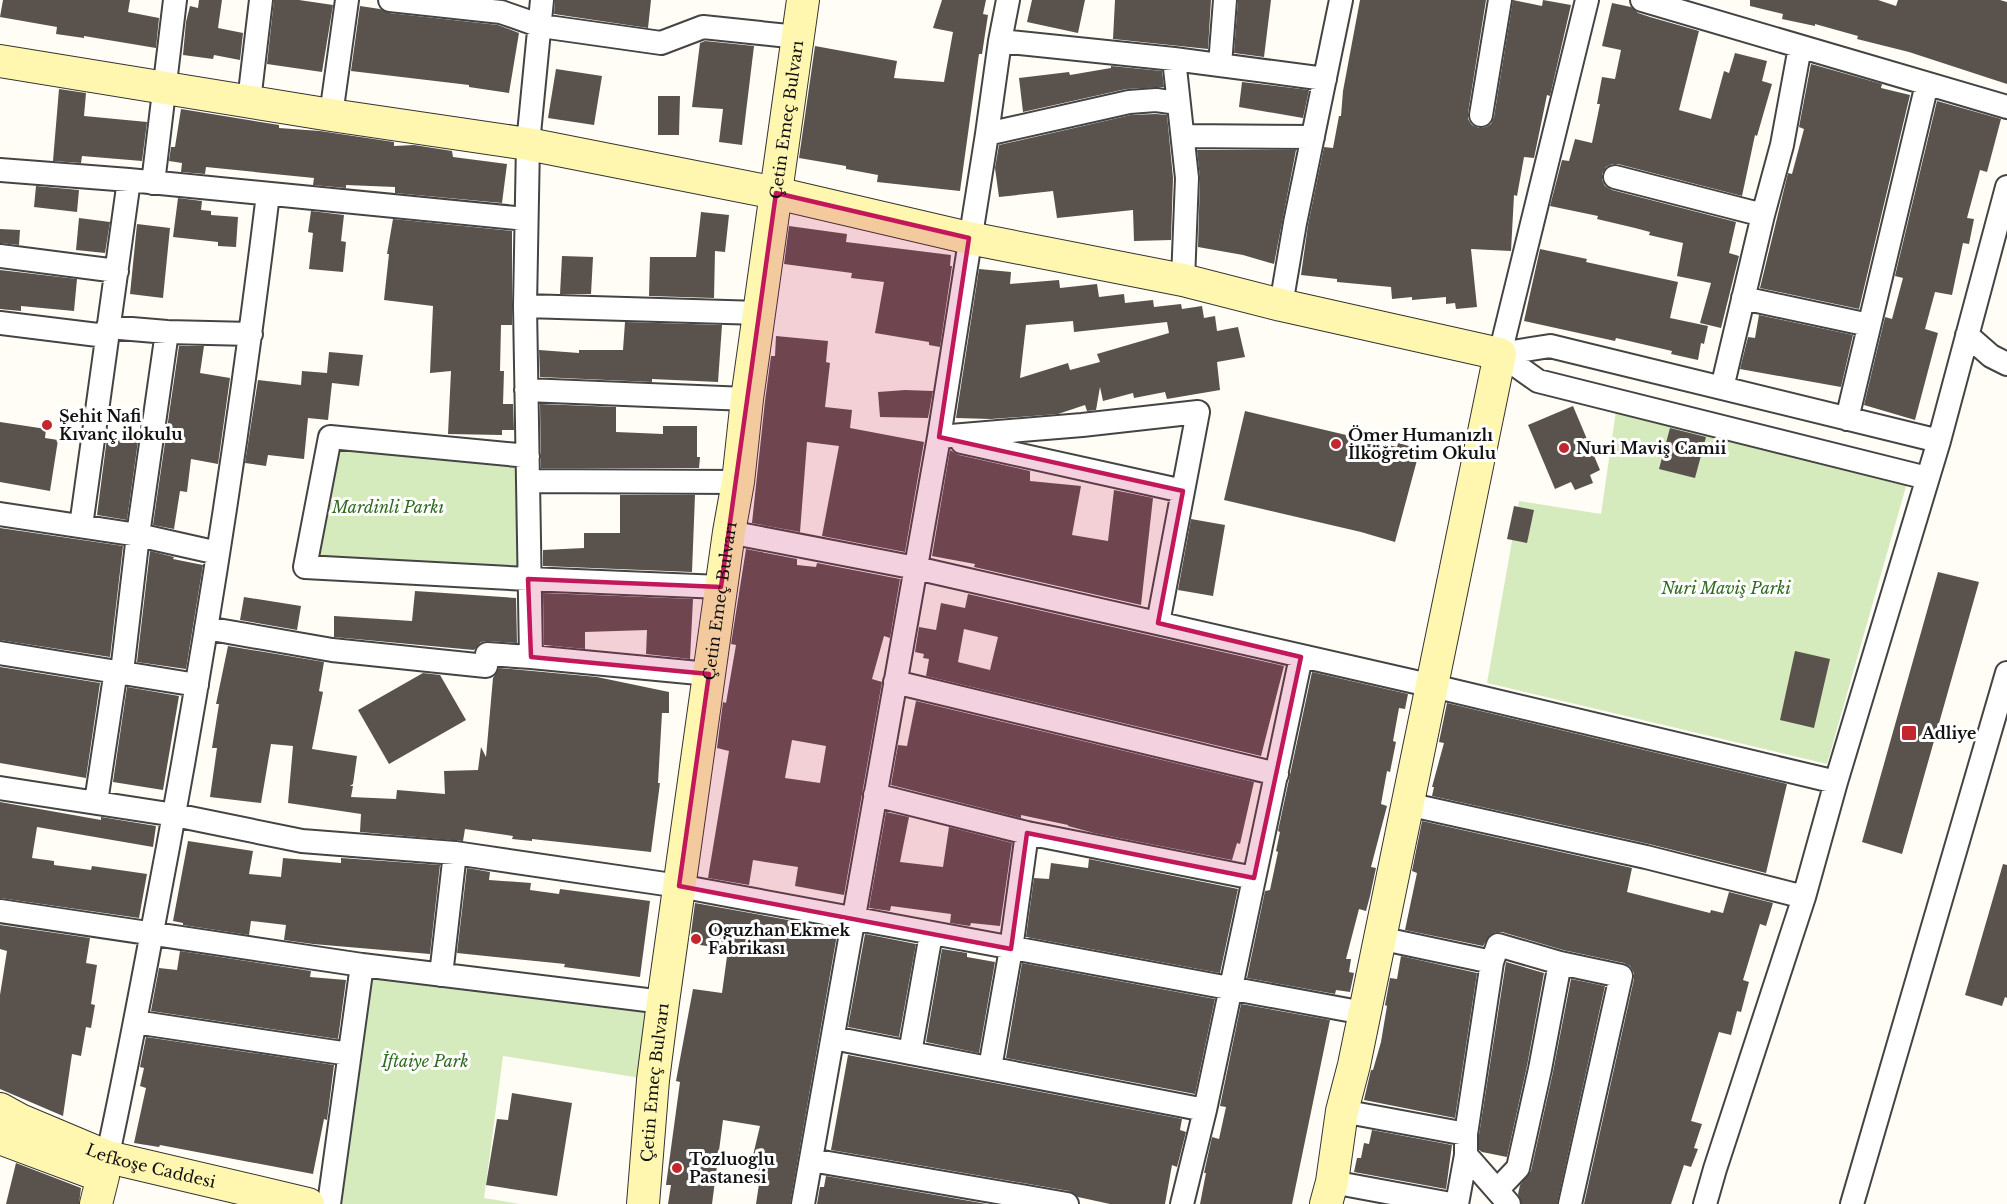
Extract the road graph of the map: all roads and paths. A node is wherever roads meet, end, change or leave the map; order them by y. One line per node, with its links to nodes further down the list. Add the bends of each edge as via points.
1 (176, 0): 22 (street)
2 (261, 0): 23 (street)
3 (347, 0): 26 (street)
4 (390, 0): 13 (street, via 501,12)
5 (542, 0): 13 (street)
6 (803, 0): 14 (street, Çetin Emeç Bulvarı)
7 (1008, 0): 15 (street)
8 (1225, 0): 19 (street)
9 (1341, 0): 20 (street)
10 (1500, 0): 27 (street)
11 (1587, 0): 55 (street)
12 (1642, 0): 16 (street)
13 (541, 26): 14 (street, via 661,44 703,27); 31 (street)
14 (798, 37): 37 (street, Çetin Emeç Bulvarı)
15 (1000, 40): 17 (street); 28 (street)
16 (1800, 46): 21 (street); 39 (street, via 1782,145)
17 (1174, 59): 19 (street); 24 (street)
18 (0, 61): 22 (street)
19 (1220, 65): 20 (street)
20 (1325, 79): 30 (street)
21 (1927, 84): 25 (street); 50 (street)
22 (165, 88): 23 (street); 35 (street)
23 (249, 101): 26 (street)
24 (1178, 104): 28 (street, via 1156,100 1129,102); 29 (street)
25 (2007, 107)
26 (331, 115): 31 (street)
27 (1481, 115)
28 (987, 134): 41 (street)
29 (1183, 136): 30 (street); 44 (street, via 1187,178)
30 (1313, 137): 46 (street)
31 (528, 144): 37 (street); 40 (street)
32 (0, 170): 34 (street)
33 (1616, 177): 39 (street)
34 (129, 180): 35 (street); 43 (street)
35 (153, 183): 38 (street)
36 (2007, 187): 54 (street)
37 (776, 193): 41 (street); 48 (street, Çetin Emeç Bulvarı)
38 (268, 194): 40 (street); 53 (street)
39 (1763, 215): 45 (street)
40 (526, 219): 47 (street)
41 (969, 237): 44 (street); 61 (street)
42 (0, 256): 43 (street)
43 (117, 271): 51 (street)
44 (1183, 280): 46 (street)
45 (1743, 298): 50 (street); 57 (street)
46 (1281, 305): 55 (street)
47 (525, 306): 48 (street); 58 (street)
48 (760, 313): 59 (street, Çetin Emeç Bulvarı)
49 (0, 323): 51 (street)
50 (1869, 325): 60 (street)
51 (107, 332): 52 (street); 69 (street)
52 (167, 332): 53 (street); 71 (street)
53 (251, 334): 72 (street)
54 (1967, 335): 56 (street); 62 (street)
55 (1500, 354): 57 (street, via 1550,346); 64 (street, via 1538,381); 86 (street)
56 (2007, 364)
57 (1722, 388): 60 (street)
58 (526, 390): 59 (street); 63 (street)
59 (747, 399): 66 (street, Çetin Emeç Bulvarı)
60 (1847, 419): 62 (street)
61 (939, 437): 67 (street); 67 (street, via 1198,412); 73 (street)
62 (1939, 441): 64 (street)
63 (528, 456): 65 (street); 74 (street, via 330,437 305,567)
64 (1928, 478): 88 (street)
65 (528, 480): 66 (street); 74 (street)
66 (738, 482): 70 (street, Çetin Emeç Bulvarı)
67 (1183, 491): 76 (street)
68 (0, 514): 69 (street)
69 (81, 526): 71 (street)
70 (729, 532): 73 (street); 75 (street, Çetin Emeç Bulvarı)
71 (138, 535): 72 (street); 81 (street)
72 (218, 553): 77 (street)
73 (916, 568): 76 (street); 84 (street)
74 (528, 579): 75 (street); 79 (street)
75 (721, 586): 83 (street, Çetin Emeç Bulvarı)
76 (1158, 623): 80 (street)
77 (206, 628): 79 (street, via 332,650 486,666 487,654); 85 (street)
78 (0, 653): 81 (street)
79 (531, 657): 83 (street)
80 (1302, 657): 86 (street); 87 (street)
81 (119, 671): 85 (street); 91 (street)
82 (2007, 673): 137 (street)
83 (709, 674): 97 (street, Çetin Emeç Bulvarı)
84 (896, 682): 87 (street); 90 (street)
85 (197, 685): 93 (street)
86 (1433, 686): 88 (street); 92 (street)
87 (1277, 774): 96 (street)
88 (1836, 783): 98 (street)
89 (0, 788): 91 (street)
90 (875, 795): 94 (street); 100 (street)
91 (96, 802): 93 (street)
92 (1407, 804): 98 (street); 103 (street)
93 (175, 815): 95 (street, via 302,840); 101 (street)
94 (1027, 833): 96 (street); 104 (street)
95 (455, 853): 97 (street); 108 (street)
96 (1254, 878): 109 (street)
97 (679, 886): 100 (street); 110 (street, Çetin Emeç Bulvarı)
98 (1804, 897): 136 (street)
99 (0, 911): 101 (street)
100 (854, 920): 102 (street); 113 (street)
101 (152, 933): 107 (street); 112 (street)
102 (931, 934): 104 (street); 115 (street)
103 (1379, 938): 105 (street); 111 (street)
104 (1011, 949): 109 (street); 116 (street)
105 (1492, 962): 106 (street, via 1498,945); 120 (street)
106 (1560, 963): 125 (street, via 1518,1168); 135 (street, via 1621,976)
107 (362, 965): 108 (street); 114 (street)
108 (441, 975): 110 (street)
109 (1231, 988): 111 (street); 118 (street)
110 (663, 1002): 129 (street, Çetin Emeç Bulvarı)
111 (1364, 1013): 119 (street)
112 (135, 1022): 114 (street); 123 (street)
113 (833, 1038): 115 (street); 122 (street)
114 (349, 1053): 128 (street)
115 (910, 1053): 116 (street)
116 (990, 1068): 118 (street)
117 (0, 1109): 123 (street, Lefkoşe Caddesi)
118 (1205, 1110): 132 (street)
119 (1342, 1111): 120 (street); 124 (street)
120 (1466, 1144): 125 (street); 134 (street)
121 (2, 1146): 123 (street, Lefkoşe Caddesi)
122 (811, 1160): 130 (street); 131 (street)
123 (102, 1179): 126 (street, Lefkoşe Caddesi); 127 (street, Lefkoşe Caddesi)
124 (1329, 1193): 133 (street)
125 (1503, 1197)
126 (222, 1204)
127 (309, 1204)
128 (329, 1204)
129 (643, 1204)
130 (803, 1204)
131 (1067, 1204)
132 (1182, 1204)
133 (1452, 1204)
134 (1457, 1204)
135 (1570, 1204)
136 (1705, 1204)
137 (1852, 1204)

